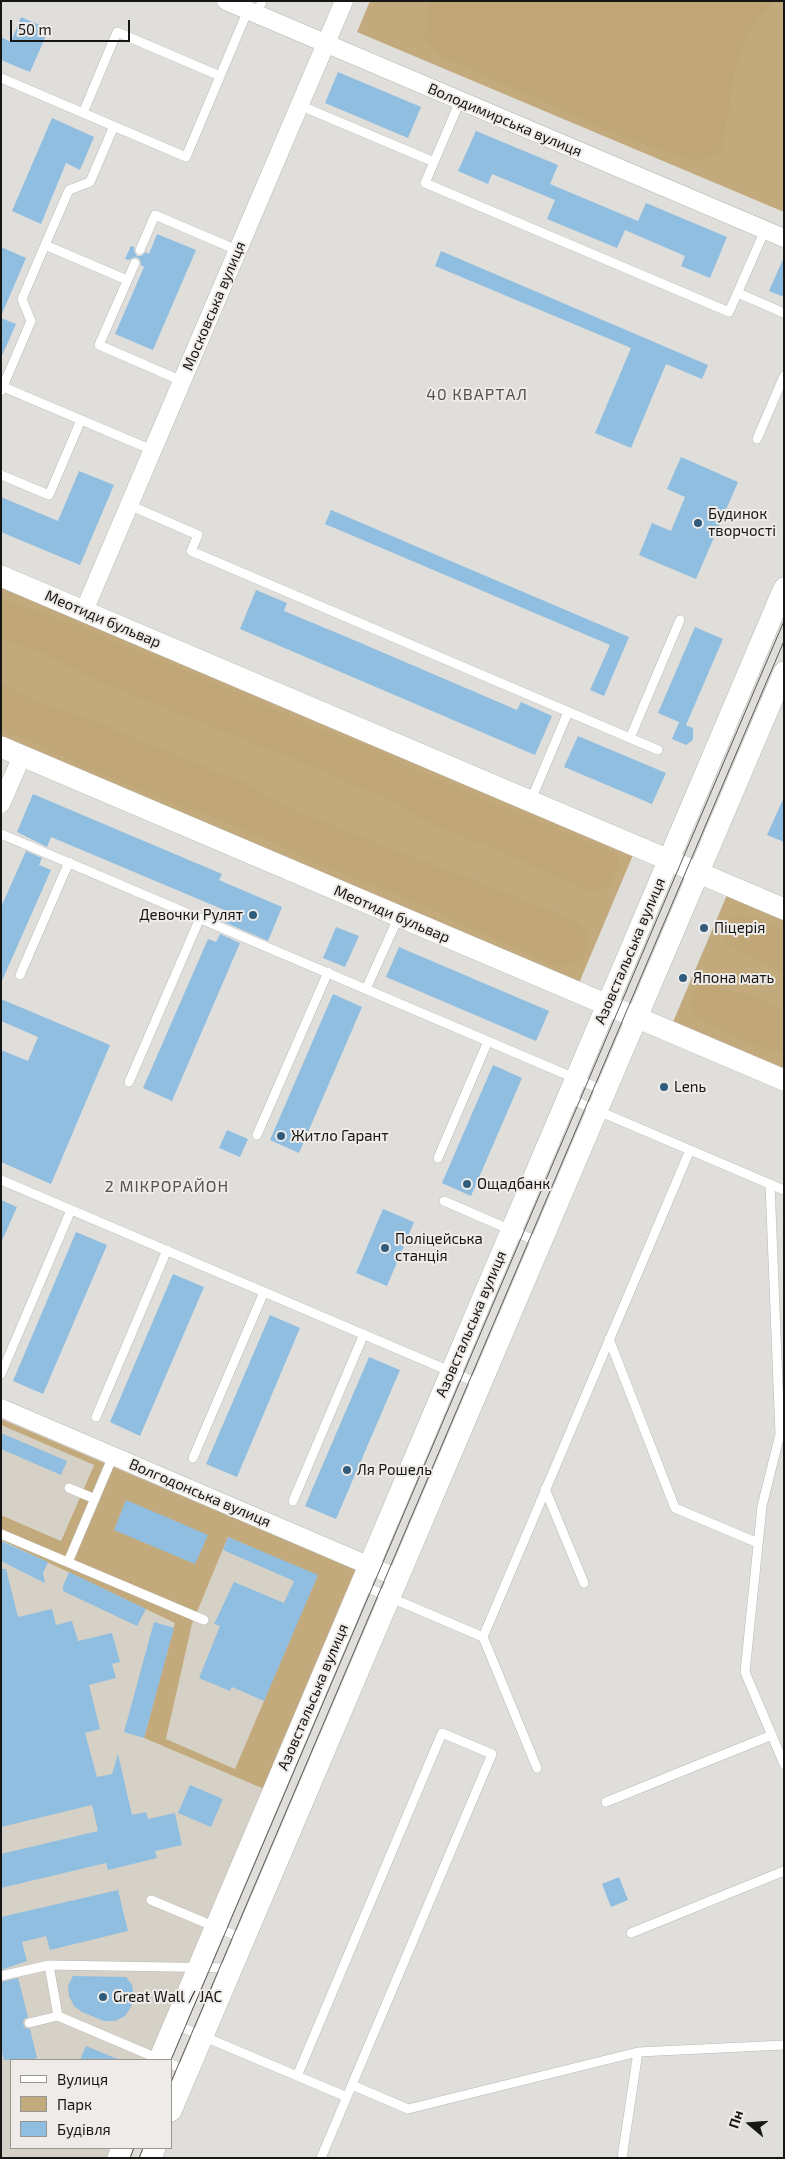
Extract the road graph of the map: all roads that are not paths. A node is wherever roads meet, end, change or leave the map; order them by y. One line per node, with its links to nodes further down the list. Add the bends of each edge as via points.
1 (226, 1): 3 (street, Володимирська вулиця)
2 (344, 1): 4 (street, Московська вулиця)
3 (256, 9): 4 (street, Володимирська вулиця); 5 (lane)
4 (326, 44): 7 (street, Володимирська вулиця); 8 (street, Московська вулиця)
5 (220, 76): 9 (lane, via 117,32); 10 (lane, via 186,157)
6 (1, 78): 9 (lane)
7 (460, 101): 11 (lane); 12 (street, Володимирська вулиця)
8 (300, 105): 11 (lane); 16 (street, Московська вулиця)
9 (83, 113): 10 (lane)
10 (114, 126): 14 (lane, via 90,182 69,190)
11 (434, 162): 19 (lane, via 426,183 730,312)
12 (765, 230): 13 (street, Володимирська вулиця); 19 (lane)
13 (784, 238)
14 (45, 245): 18 (lane); 23 (lane, via 22,299 31,321)
15 (140, 250): 16 (lane, via 155,215)
16 (237, 250): 22 (street, Московська вулиця)
17 (134, 263): 18 (lane)
18 (127, 280): 22 (lane, via 99,345)
19 (738, 293): 20 (lane)
20 (784, 313)
21 (784, 376): 25 (lane)
22 (182, 381): 26 (street, Московська вулиця)
23 (2, 388): 24 (lane)
24 (81, 420): 26 (lane); 27 (lane, via 49,495)
25 (757, 440)
26 (152, 450): 28 (street, Московська вулиця)
27 (1, 475)
28 (129, 505): 31 (street, Московська вулиця); 34 (lane, via 198,534 191,551)
29 (1, 576): 31 (street, Меотиди бульвар)
30 (784, 588): 42 (street, Азовстальська вулиця)
31 (84, 611): 39 (street, Меотиди бульвар)
32 (680, 620): 35 (lane)
33 (784, 672): 44 (street, Азовстальська вулиця)
34 (568, 712): 35 (lane); 39 (lane)
35 (630, 738): 37 (lane)
36 (1, 747): 38 (street, Меотиди бульвар)
37 (658, 750)
38 (22, 756): 40 (street); 46 (street, Меотиди бульвар)
39 (530, 801): 42 (street, Меотиди бульвар)
40 (1, 804)
41 (1, 834): 43 (lane)
42 (669, 860): 44 (street, Меотиди бульвар); 51 (street, Азовстальська вулиця)
43 (69, 862): 47 (lane); 49 (lane)
44 (698, 872): 45 (street, Меотиди бульвар); 52 (street, Азовстальська вулиця)
45 (784, 908)
46 (398, 916): 50 (lane); 51 (street, Меотиди бульвар)
47 (200, 918): 48 (lane); 56 (lane)
48 (328, 972): 50 (lane); 60 (lane)
49 (20, 975)
50 (366, 989): 53 (lane)
51 (607, 1005): 52 (street, Меотиди бульвар); 54 (street, Азовстальська вулиця)
52 (637, 1018): 55 (street, Меотиди бульвар); 57 (street, Азовстальська вулиця)
53 (488, 1041): 54 (lane); 62 (lane)
54 (576, 1078): 57 (lane); 58 (street, Азовстальська вулиця)
55 (784, 1080)
56 (129, 1082)
57 (606, 1091): 59 (street, Азовстальська вулиця)
58 (567, 1098): 59 (lane); 68 (street, Азовстальська вулиця)
59 (597, 1110): 61 (lane); 69 (street, Азовстальська вулиця)
60 (257, 1135)
61 (690, 1150): 64 (lane); 75 (lane)
62 (438, 1158)
63 (1, 1180): 67 (lane)
64 (770, 1184): 65 (lane); 72 (lane)
65 (784, 1190)
66 (444, 1201): 68 (lane)
67 (72, 1210): 70 (lane); 77 (lane)
68 (511, 1230): 69 (lane); 76 (street, Азовстальська вулиця)
69 (541, 1242): 78 (street, Азовстальська вулиця)
70 (167, 1250): 71 (lane); 80 (lane)
71 (264, 1292): 74 (lane); 83 (lane)
72 (775, 1301): 73 (lane); 81 (lane)
73 (784, 1304)
74 (364, 1334): 76 (lane); 87 (lane)
75 (608, 1339): 85 (lane); 89 (lane, via 675,1508)
76 (451, 1372): 78 (lane); 91 (street, Азовстальська вулиця)
77 (1, 1374)
78 (480, 1384): 92 (street, Азовстальська вулиця)
79 (1, 1408): 82 (street, Волгодонська вулиця)
80 (96, 1417)
81 (782, 1435): 89 (lane, via 762,1506)
82 (113, 1456): 86 (lane); 91 (street, Волгодонська вулиця)
83 (193, 1458)
84 (69, 1488): 86 (lane)
85 (545, 1489): 93 (lane); 97 (lane)
86 (95, 1500): 90 (lane)
87 (293, 1501)
88 (1, 1534): 90 (lane)
89 (758, 1543): 98 (lane, via 745,1672)
90 (68, 1562): 96 (lane)
91 (369, 1566): 92 (street, Волгодонська вулиця); 94 (street, Азовстальська вулиця)
92 (398, 1578): 95 (street, Азовстальська вулиця)
93 (584, 1583)
94 (361, 1585): 95 (lane); 104 (street, Азовстальська вулиця)
95 (390, 1598): 97 (lane); 106 (street, Азовстальська вулиця)
96 (204, 1620)
97 (483, 1637): 100 (lane)
98 (772, 1735): 99 (lane); 101 (lane)
99 (784, 1764)
100 (537, 1768)
101 (606, 1802)
102 (784, 1872): 105 (lane)
103 (151, 1900): 104 (lane)
104 (216, 1927): 106 (lane); 108 (street, Азовстальська вулиця)
105 (631, 1933)
106 (244, 1939): 109 (street, Азовстальська вулиця)
107 (49, 1965): 108 (lane); 110 (lane); 111 (lane)
108 (198, 1967): 109 (lane); 113 (street, Азовстальська вулиця)
109 (232, 1968): 114 (street, Азовстальська вулиця)
110 (1, 1976)
111 (58, 2016): 112 (lane); 117 (lane)
112 (29, 2023)
113 (174, 2024): 114 (lane); 118 (street, Азовстальська вулиця)
114 (203, 2036): 119 (street, Азовстальська вулиця); 120 (lane)
115 (784, 2046): 116 (lane)
116 (638, 2052): 121 (lane, via 408,2109); 124 (lane)
117 (159, 2059)
118 (169, 2059)
119 (172, 2060)
120 (297, 2076): 121 (lane, via 442,1733 492,1754); 122 (lane)
121 (352, 2085): 122 (lane)
122 (346, 2097): 123 (lane)
123 (321, 2158)
124 (622, 2158)

